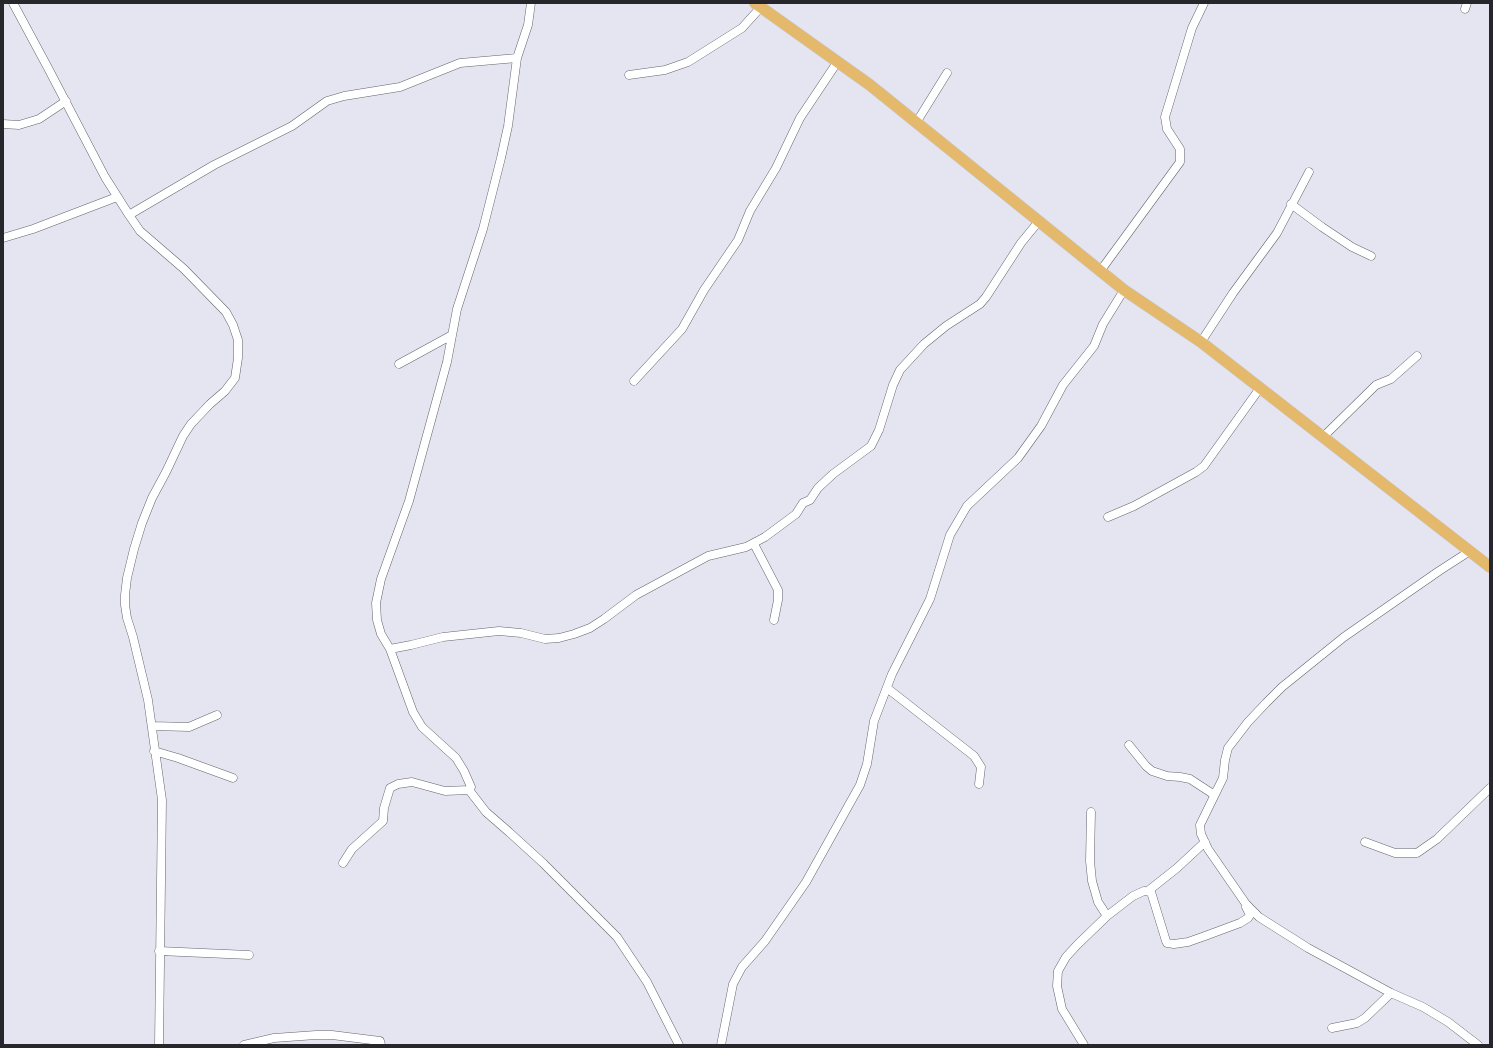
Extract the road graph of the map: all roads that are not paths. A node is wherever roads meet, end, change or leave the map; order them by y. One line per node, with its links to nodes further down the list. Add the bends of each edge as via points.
1 (13, 3): 9 (street)
2 (531, 3): 5 (street, via 528,25)
3 (1204, 3): 19 (street, via 1192,28 1165,117 1167,129 1180,149 1180,162)
4 (758, 5): 6 (main road); 8 (street, via 742,28 688,62 665,70)
5 (517, 58): 15 (street, via 460,63 400,87 327,101 292,126 214,165); 21 (street, via 501,158 483,229 457,309)
6 (838, 61): 10 (main road); 25 (street, via 800,118 776,168 750,211 738,240 682,329)
7 (947, 73): 10 (street)
8 (629, 75)
9 (66, 100): 11 (street, via 39,119 19,125); 13 (street)
10 (916, 123): 16 (main road)
11 (3, 124)
12 (1309, 172): 14 (street)
13 (117, 197): 15 (street); 17 (street)
14 (1291, 204): 18 (street, via 1352,247); 22 (street, via 1277,232)
15 (129, 214): 36 (street, via 140,231 184,269 226,312 238,340 235,378 191,424 183,436 142,523 127,578 125,605 147,694)
16 (1039, 222): 19 (main road); 29 (street, via 1021,243 983,300 924,344 900,370 892,385 879,430 871,446 833,474 810,500 803,503 796,514)
17 (3, 238)
18 (1371, 256)
19 (1101, 270): 20 (main road)
20 (1124, 290): 22 (main road); 34 (street, via 1103,324 1094,346 1063,385 1041,426 1018,458 967,506 958,520 950,535 930,599)
21 (452, 335): 24 (street); 33 (street, via 448,362 409,502 381,579 376,602 381,634)
22 (1201, 342): 26 (main road)
23 (1417, 356): 27 (street, via 1391,379 1376,385)
24 (399, 364)
25 (634, 381)
26 (1260, 388): 27 (main road); 28 (street, via 1204,466 1134,506)
27 (1323, 436): 30 (main road)
28 (1108, 517)
29 (754, 544): 32 (street, via 778,590); 33 (street, via 708,556 636,595 590,628 574,634 544,639 499,631 443,636)
30 (1470, 551): 31 (main road); 43 (street, via 1344,637 1282,687 1248,722 1228,748 1222,778)
31 (1490, 567)
32 (774, 620)
33 (390, 649): 42 (street, via 413,712 422,727 456,758 466,776)
34 (887, 688): 40 (street, via 974,756 981,767); 59 (street, via 874,721 867,764 860,785 806,882 765,941 742,967 733,984)
35 (217, 715): 36 (street, via 189,727)
36 (152, 726): 38 (street)
37 (1129, 745): 43 (street, via 1152,770 1167,776 1190,779 1213,794)
38 (154, 751): 39 (street); 51 (street, via 162,800)
39 (233, 778)
40 (979, 784)
41 (1490, 788): 46 (street, via 1437,839 1417,853 1395,853)
42 (469, 790): 47 (street, via 445,791 412,782 390,788 383,821 352,849); 58 (street, via 486,812 617,937 647,982)
43 (1215, 792): 45 (street, via 1200,825)
44 (1091, 812): 50 (street, via 1092,881 1098,902)
45 (1205, 842): 48 (street); 49 (street)
46 (1365, 842)
47 (343, 863)
48 (1148, 891): 49 (street, via 1153,896 1167,943 1170,944 1188,942 1240,923 1250,915); 50 (street, via 1133,896)
49 (1246, 904): 53 (street, via 1259,917 1308,948)
50 (1107, 916): 60 (street, via 1077,945 1058,971 1056,986 1062,1009)
51 (160, 951): 52 (street); 55 (street)
52 (249, 956)
53 (1392, 992): 54 (street, via 1365,1018); 61 (street, via 1448,1022)
54 (1332, 1028)
55 (159, 1045)
56 (244, 1045): 57 (street, via 274,1038 316,1035 380,1042)
57 (381, 1045)
58 (679, 1045)
59 (721, 1045)
60 (1084, 1045)
61 (1478, 1045)

